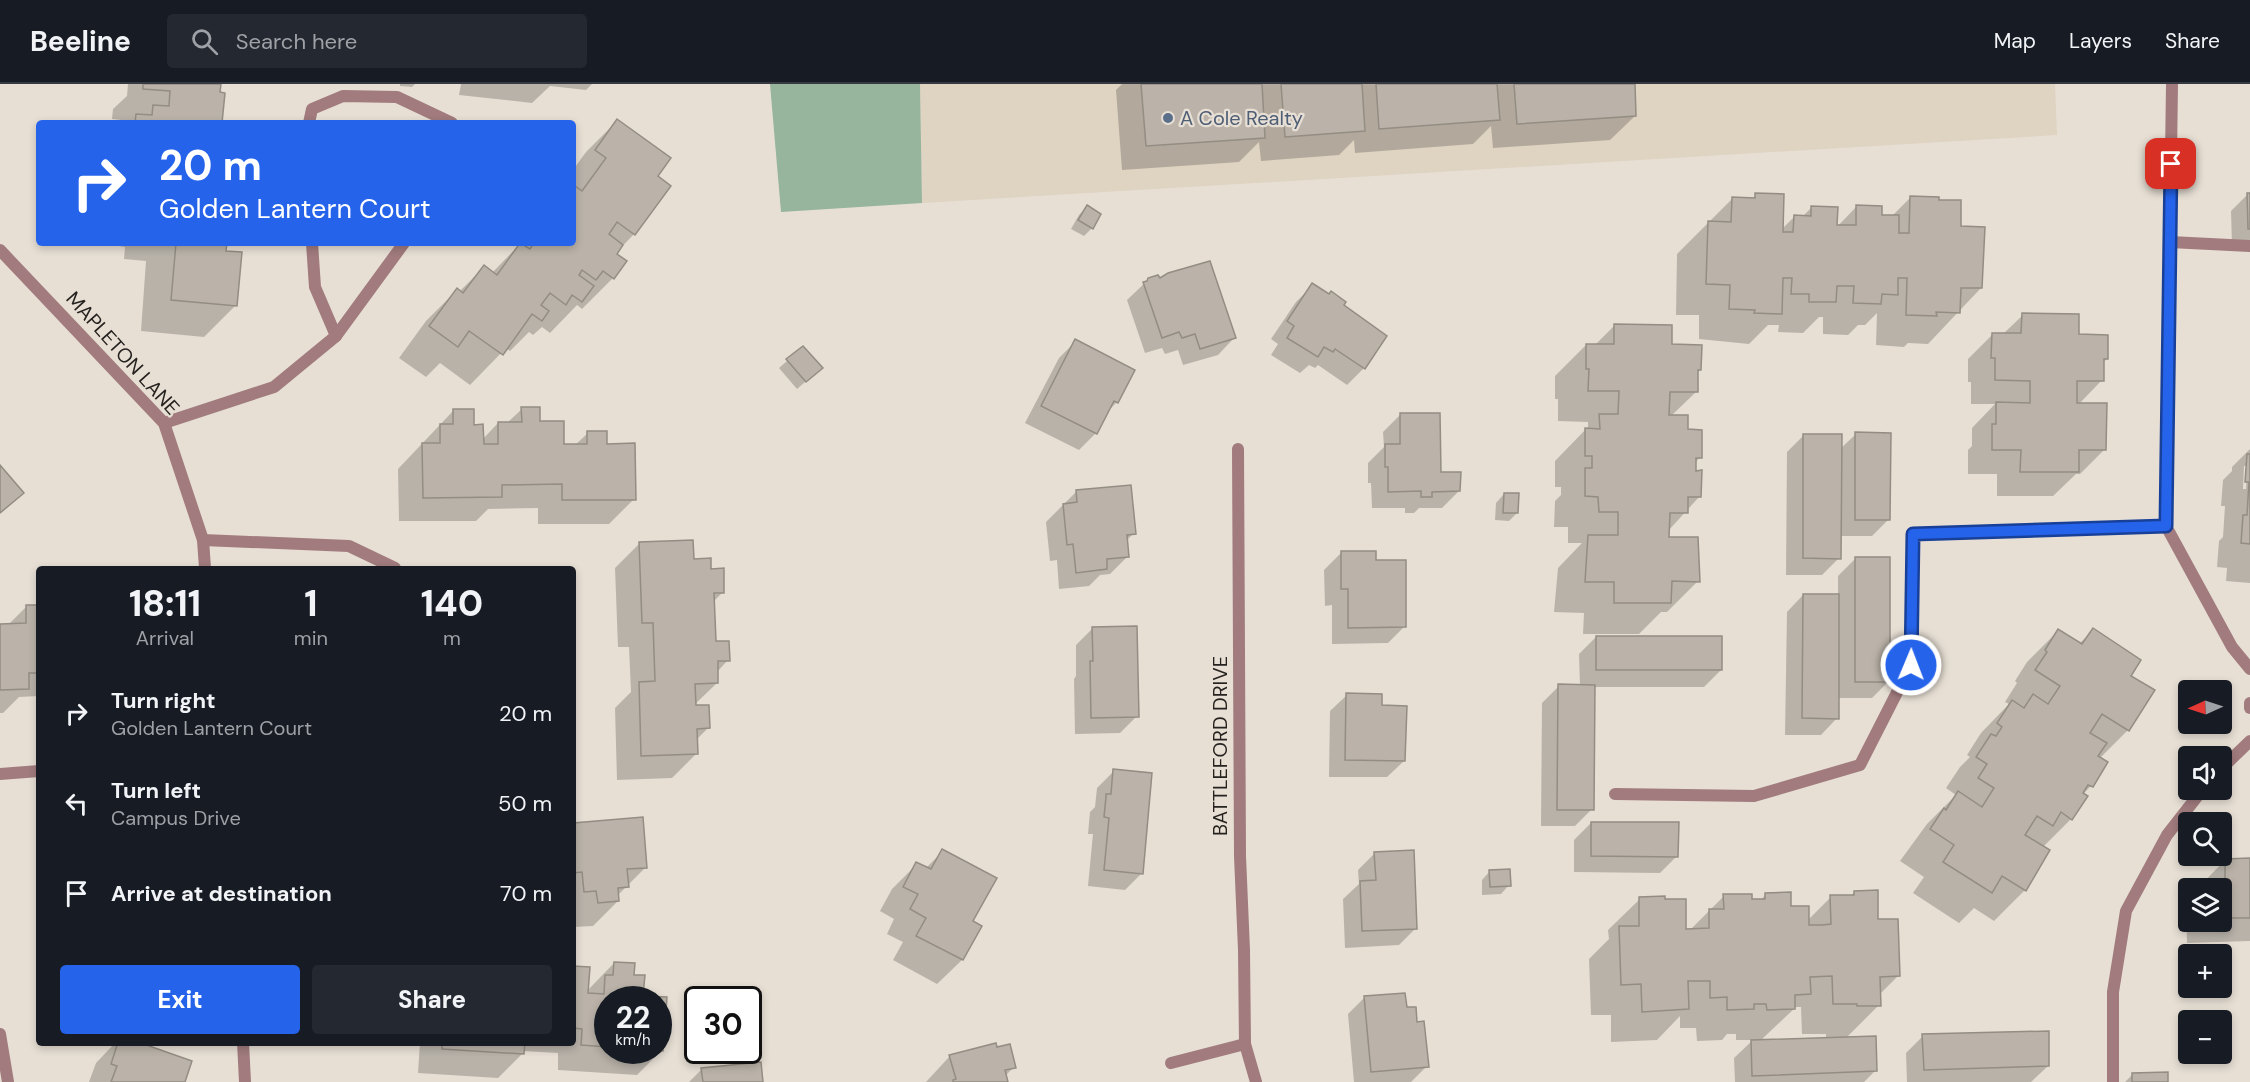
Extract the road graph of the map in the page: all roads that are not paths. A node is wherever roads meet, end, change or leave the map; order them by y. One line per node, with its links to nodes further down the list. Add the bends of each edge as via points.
1 (2172, 84): 4 (street)
2 (310, 120): 3 (street, via 312,109 343,96 397,97)
3 (446, 120)
4 (2170, 242): 7 (street); 12 (street)
5 (312, 246): 9 (street, via 315,287)
6 (402, 246): 9 (street)
7 (2250, 246)
8 (0, 250): 10 (street, MAPLETON LANE)
9 (336, 336): 10 (street, via 274,387)
10 (164, 423): 13 (street, MAPLETON LANE)
11 (1238, 448): 26 (street, BATTLEFORD DRIVE, via 1239,856)
12 (2166, 526): 16 (street, via 2232,647); 23 (street, via 1913,534 1911,665 1860,765 1754,796)
13 (203, 540): 14 (street, MAPLETON LANE); 15 (street, via 349,546)
14 (205, 566)
15 (391, 566)
16 (2250, 669)
17 (2250, 703): 18 (street)
18 (2250, 708)
19 (2250, 741): 20 (street)
20 (2232, 758)
21 (36, 771): 22 (street)
22 (0, 774)
23 (1615, 794)
24 (2194, 800): 32 (street, via 2167,835 2126,911 2113,992)
25 (0, 1034): 29 (street)
26 (1245, 1044): 28 (street); 31 (street, BATTLEFORD DRIVE)
27 (243, 1046): 30 (street)
28 (1171, 1063)
29 (8, 1082)
30 (245, 1082)
31 (1256, 1082)
32 (2113, 1082)

